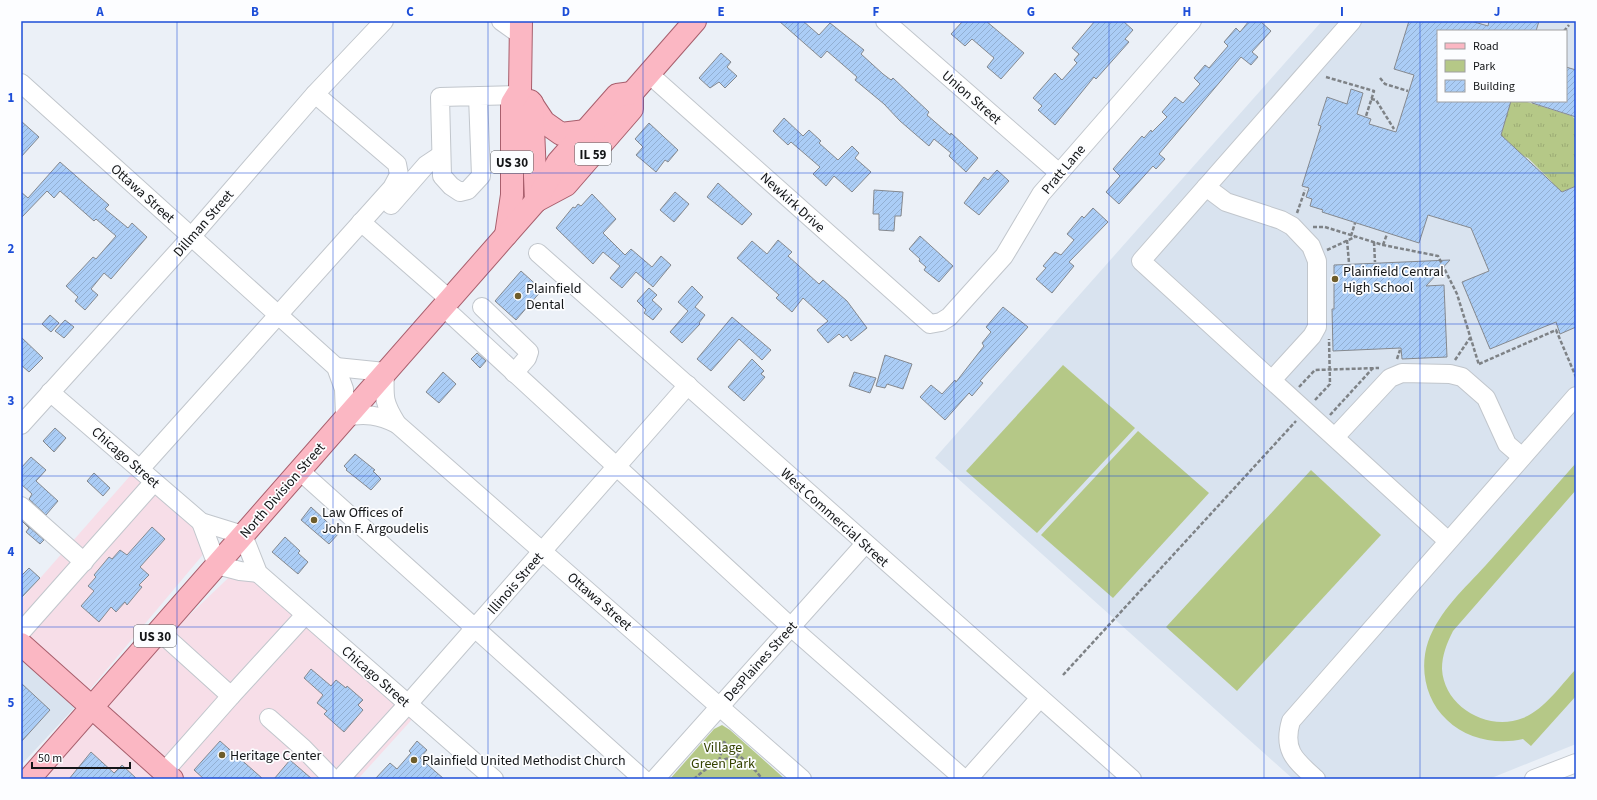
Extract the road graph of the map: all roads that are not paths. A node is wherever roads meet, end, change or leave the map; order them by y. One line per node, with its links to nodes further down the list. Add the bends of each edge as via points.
1 (384, 21): 11 (street, Dillman Street)
2 (501, 21): 7 (street)
3 (695, 21): 8 (main road)
4 (885, 21): 16 (street, Union Street)
5 (1352, 21): 17 (street)
6 (1187, 23): 16 (street, Pratt Lane)
7 (521, 28): 13 (main road, US 30)
8 (649, 74): 10 (main road); 26 (street, Newkirk Drive, via 930,324)
9 (21, 83): 21 (street, Ottawa Street)
10 (632, 93): 14 (main road, IL 59, via 617,95); 18 (main road, IL 59, via 632,110 566,184)
11 (315, 94): 19 (street, via 397,164 399,175); 21 (street, Dillman Street)
12 (478, 96): 13 (street); 15 (street, via 440,97); 15 (street, via 481,176 468,190 460,192 450,186 442,176)
13 (523, 96): 14 (main road, via 544,122 561,134); 18 (main road, US 30); 20 (main road, US 30, via 512,103 512,195)
14 (586, 131): 18 (main road, IL 59, via 558,162)
15 (441, 156): 19 (street, via 426,165)
16 (1059, 173): 26 (street, Pratt Lane, via 1041,194 1004,256 949,317)
17 (1206, 187): 30 (street, via 1226,202 1292,226 1311,246 1317,261 1317,328); 30 (street, via 1141,261)
18 (536, 201): 20 (main road, North Division Street / US 30)
19 (365, 226): 23 (street); 25 (street)
20 (506, 235): 23 (main road, North Division Street / US 30)
21 (191, 237): 25 (street, Ottawa Street); 32 (street, Dillman Street)
22 (538, 253): 31 (street, West Commercial Street)
23 (446, 303): 28 (main road, North Division Street / US 30); 29 (street)
24 (482, 307): 29 (street, via 529,352)
25 (278, 316): 27 (street, Ottawa Street); 40 (street)
26 (941, 322)
27 (336, 367): 28 (street); 34 (street, Ottawa Street, via 344,389)
28 (385, 372): 34 (main road, North Division Street / US 30); 35 (street, Ottawa Street, via 386,405)
29 (514, 373): 39 (street)
30 (1272, 380): 37 (street)
31 (688, 386): 39 (street, Illinois Street); 47 (street, West Commercial Street)
32 (50, 392): 36 (street, Dillman Street); 40 (street, Chicago Street)
33 (1576, 396): 38 (street)
34 (345, 418): 35 (street, Ottawa Street, via 368,415); 41 (main road, North Division Street / US 30)
35 (397, 424): 48 (street, Ottawa Street)
36 (21, 425)
37 (1335, 437): 38 (street, via 1390,378 1402,373 1450,374 1462,377 1486,398 1507,444); 46 (street)
38 (1522, 457): 46 (street)
39 (617, 467): 48 (street, Illinois Street); 53 (street)
40 (140, 470): 42 (street, Chicago Street)
41 (299, 470): 45 (main road, North Division Street / US 30); 54 (street)
42 (154, 482): 44 (street, Chicago Street); 49 (street)
43 (21, 506): 49 (street)
44 (201, 522): 45 (street, Chicago Street); 50 (street, Chicago Street)
45 (243, 535): 50 (main road, North Division Street / US 30); 51 (street, Chicago Street)
46 (1448, 542): 76 (street, via 1291,722 1288,732 1291,752)
47 (865, 544): 53 (street, DesPlaines Street); 59 (street, West Commercial Street)
48 (543, 551): 54 (street, Illinois Street); 61 (street, Ottawa Street)
49 (84, 562): 56 (street)
50 (217, 565): 51 (street); 55 (main road, North Division Street / US 30)
51 (258, 573): 52 (street, Chicago Street)
52 (305, 615): 58 (street); 60 (street, Chicago Street)
53 (791, 627): 61 (street, DesPlaines Street); 73 (street)
54 (475, 629): 60 (street, Illinois Street); 70 (street)
55 (159, 631): 58 (street); 62 (main road, North Division Street / US 30)
56 (21, 632)
57 (21, 644): 62 (main road)
58 (230, 696): 65 (street)
59 (1040, 698): 74 (street); 75 (street, West Commercial Street)
60 (408, 704): 68 (street, Illinois Street); 69 (street, Chicago Street)
61 (720, 706): 71 (street, DesPlaines Street); 72 (street, Ottawa Street)
62 (92, 707): 65 (main road); 66 (main road, North Division Street / US 30)
63 (269, 718): 67 (street)
64 (1576, 762): 77 (street)
65 (168, 775)
66 (29, 779)
67 (333, 779)
68 (340, 779)
69 (494, 779)
70 (643, 779)
71 (655, 779)
72 (802, 779)
73 (964, 779)
74 (968, 779)
75 (1132, 779)
76 (1316, 779)
77 (1534, 779)

